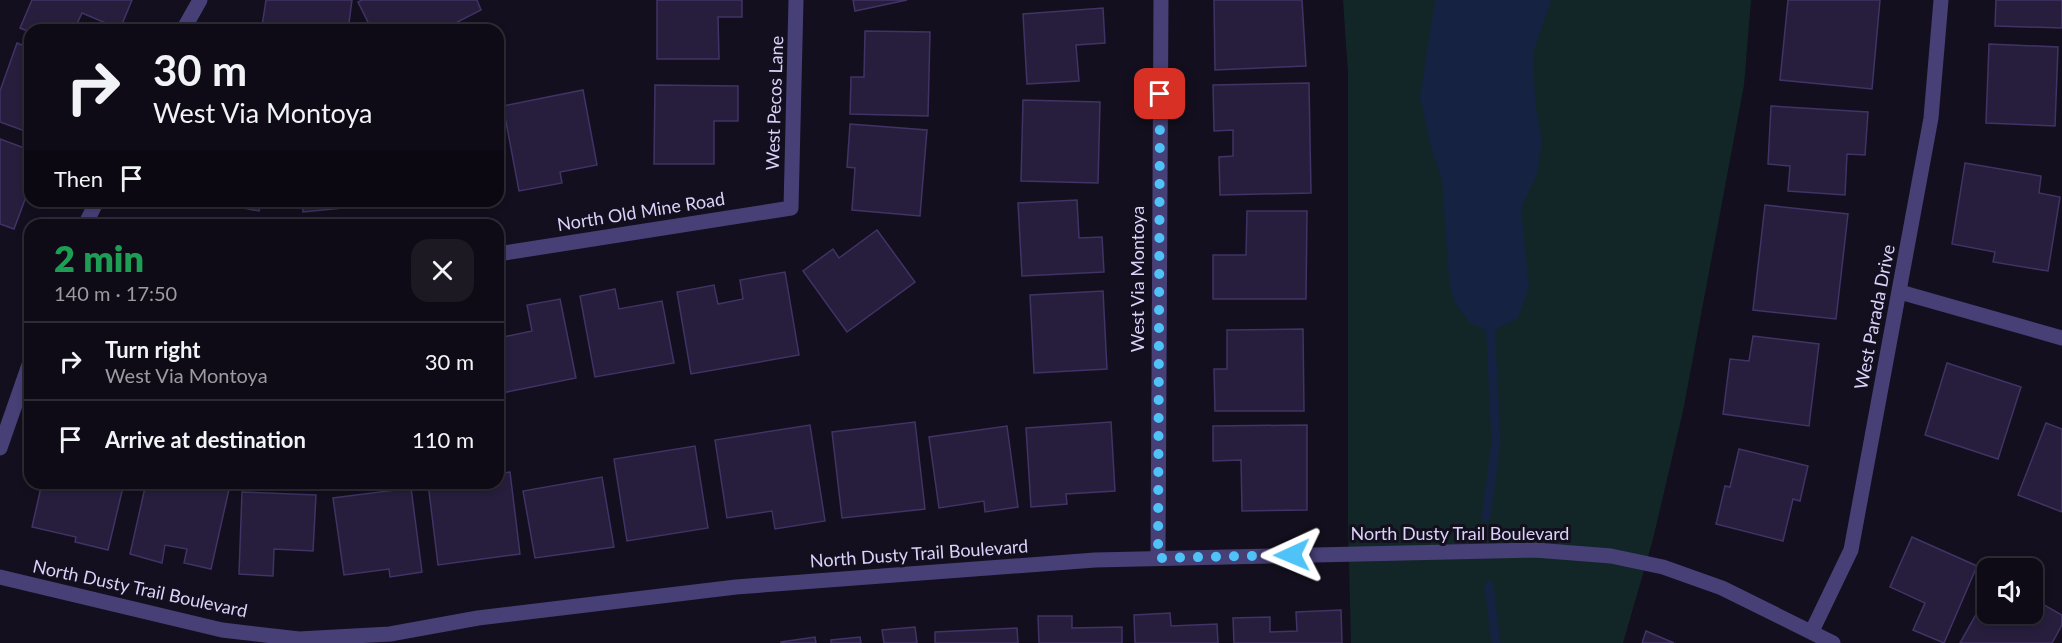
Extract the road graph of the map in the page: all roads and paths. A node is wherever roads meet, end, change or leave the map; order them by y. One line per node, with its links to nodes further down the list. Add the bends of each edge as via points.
1 (200, 0): 5 (street)
2 (796, 0): 6 (street, West Pecos Lane)
3 (1161, 0): 12 (street, West Via Montoya)
4 (1941, 0): 8 (street, West Parada Drive, via 1930,118)
5 (186, 24)
6 (791, 208): 7 (street, North Old Mine Road)
7 (504, 253)
8 (1900, 291): 9 (street); 14 (street, West Parada Drive, via 1851,550)
9 (2062, 338)
10 (24, 379): 11 (street)
11 (0, 448)
12 (1158, 558): 13 (street, North Dusty Trail Boulevard, via 736,587 478,618 390,634 299,639 222,630); 14 (street, North Dusty Trail Boulevard, via 1535,550 1611,556 1663,567 1722,588)
13 (0, 577)
14 (1812, 631): 15 (street, North Dusty Trail Boulevard)
15 (1833, 643)

